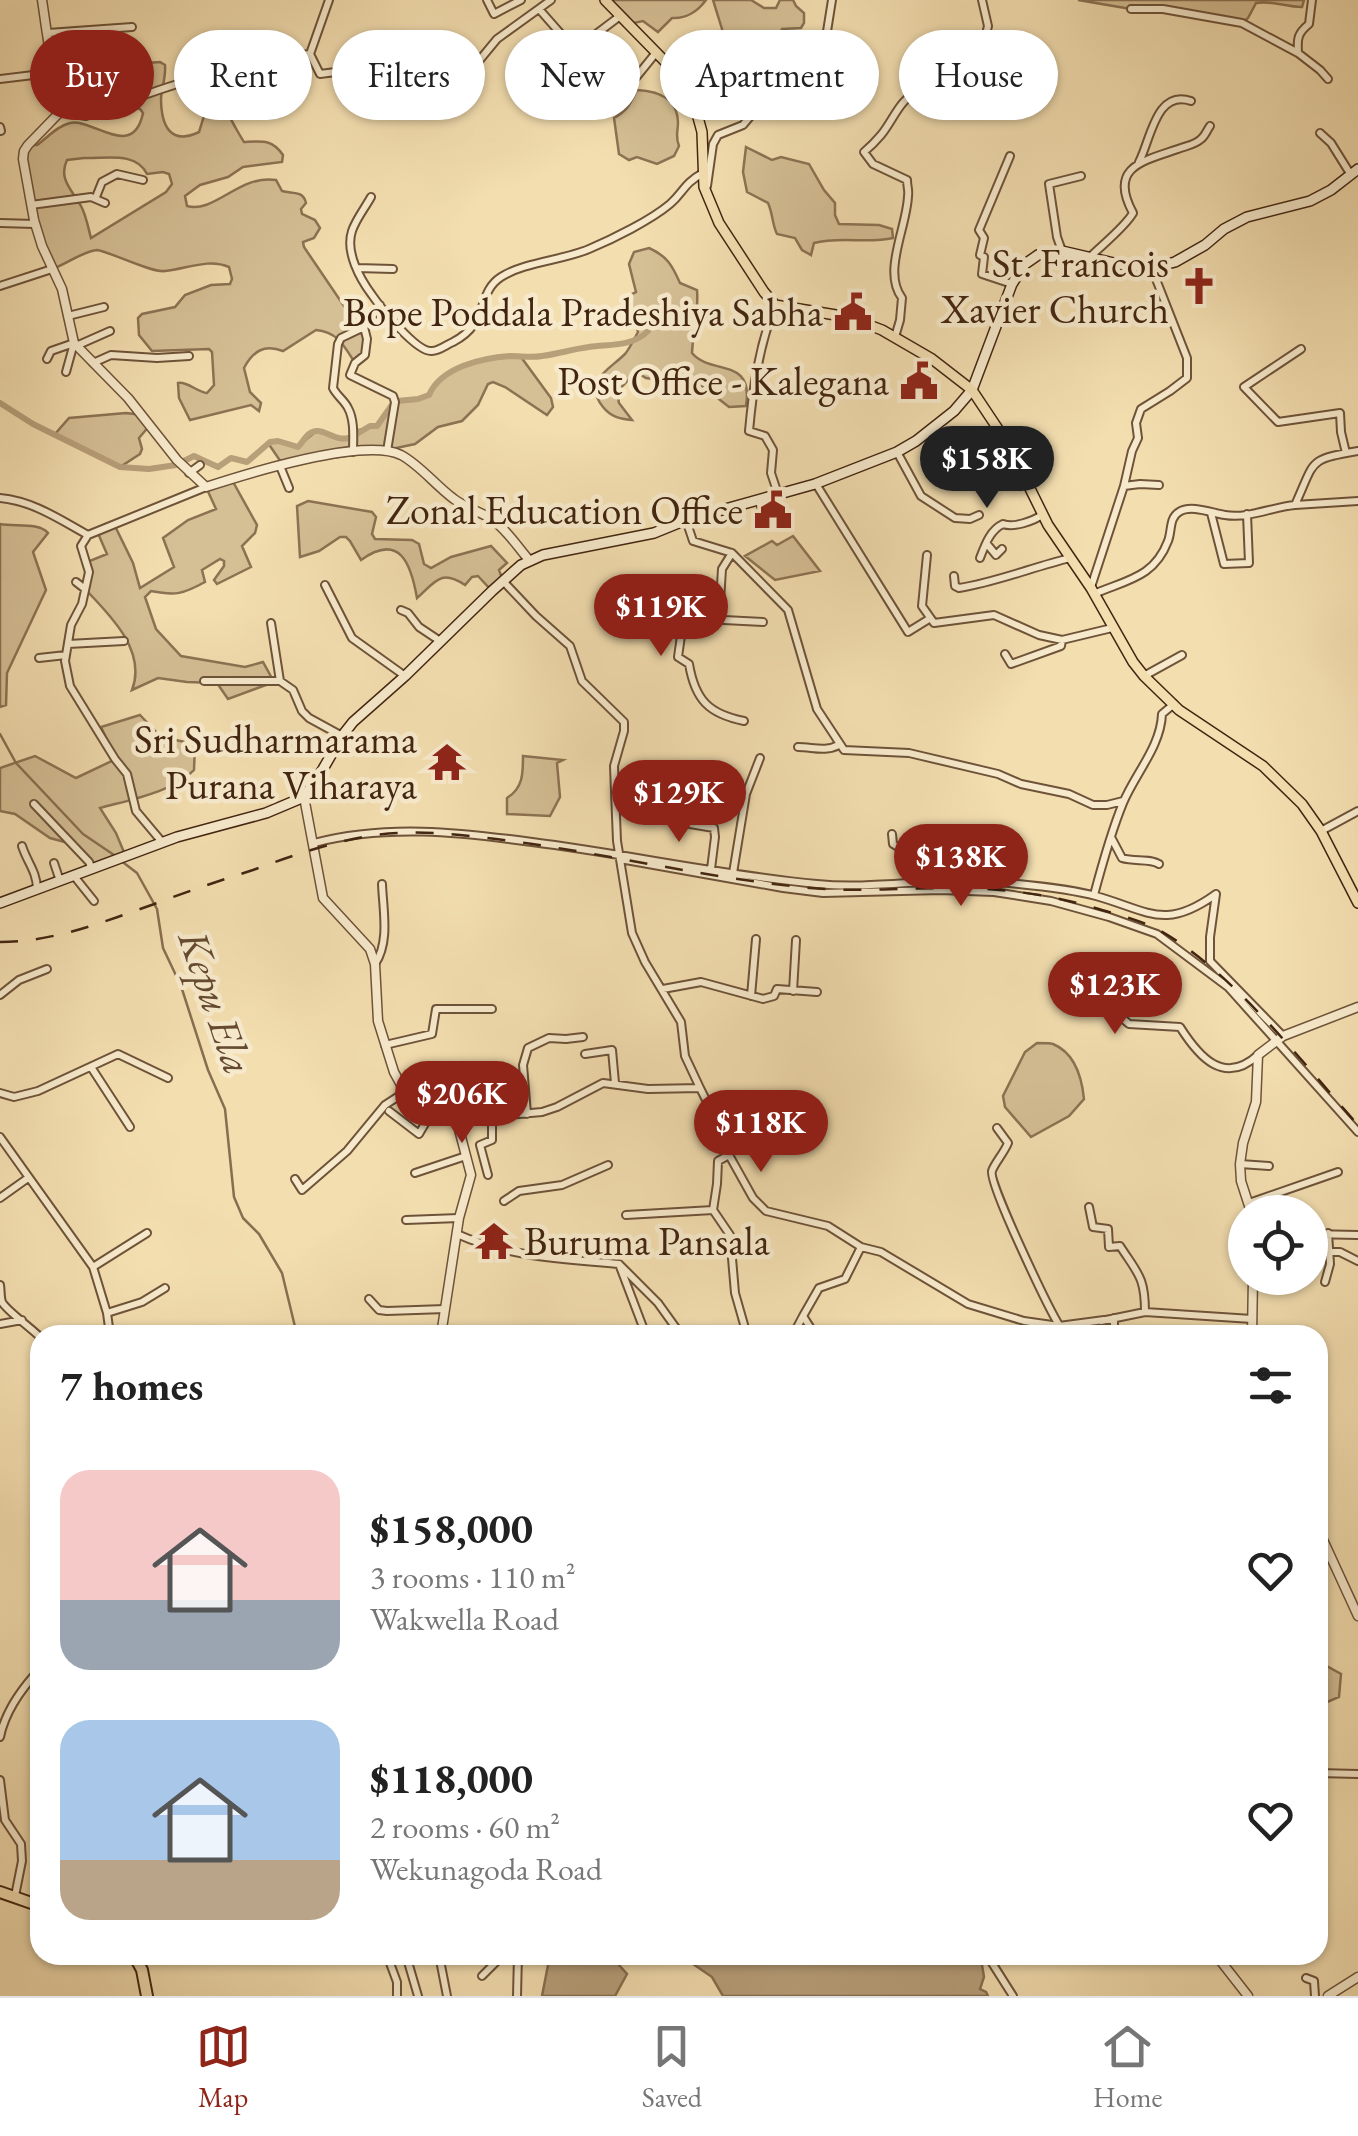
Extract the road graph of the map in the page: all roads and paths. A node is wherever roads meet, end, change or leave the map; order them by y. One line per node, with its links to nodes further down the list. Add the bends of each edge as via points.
1 (42, 0): 14 (street)
2 (329, 0): 17 (street)
3 (487, 0): 4 (street, via 498,14)
4 (522, 0)
5 (552, 0): 10 (street)
6 (605, 0): 12 (main road)
7 (832, 0): 16 (street)
8 (982, 0): 57 (street, via 988,26 974,82 912,94 864,152 873,164 907,180 894,274 902,298)
9 (1312, 0): 18 (street)
10 (539, 9): 12 (street, via 575,50); 20 (street, via 452,81 392,78 365,69 320,74)
11 (1132, 9): 18 (street, via 1242,23)
12 (620, 16): 19 (main road)
13 (132, 28): 15 (street)
14 (47, 30)
15 (98, 30)
16 (827, 30)
17 (312, 48)
18 (1298, 53): 24 (street)
19 (655, 54): 21 (street); 32 (main road, via 694,99)
20 (312, 58)
21 (640, 72)
22 (30, 75): 23 (street)
23 (0, 79)
24 (1328, 79)
25 (1192, 101): 31 (street, via 1164,104)
26 (51, 120): 40 (street, via 24,151)
27 (747, 120): 36 (street, via 718,135)
28 (1210, 126): 31 (street, via 1199,142)
29 (1320, 134): 33 (street)
30 (1010, 156): 49 (street, via 980,230 980,254 982,274)
31 (1138, 162): 44 (street, via 1126,174 1129,220)
32 (704, 172): 36 (main road); 51 (street, via 672,203 630,228 501,277 486,292 477,322 434,352 419,348)
33 (1354, 172): 46 (main road, via 1310,201 1247,217 1174,262)
34 (1082, 176): 43 (street, via 1049,184)
35 (142, 180): 38 (street, via 117,174 102,182)
36 (706, 192): 52 (main road, via 731,244)
37 (371, 197): 45 (street, via 352,230)
38 (96, 198): 39 (street); 40 (street)
39 (105, 203)
40 (31, 206): 42 (street)
41 (0, 223): 42 (street)
42 (36, 224): 47 (street)
43 (1062, 251): 44 (main road); 49 (main road, via 1038,255)
44 (1090, 257): 46 (main road)
45 (356, 268): 48 (street); 51 (street)
46 (1152, 268): 79 (street, via 1187,358 1187,378 1141,409)
47 (52, 269): 50 (street); 54 (street)
48 (393, 269)
49 (1012, 284): 64 (main road)
50 (0, 286)
51 (380, 305): 55 (street)
52 (775, 305): 57 (main road, via 848,317); 82 (street, via 755,370 749,430 765,436 773,450)
53 (104, 307): 54 (street)
54 (68, 316): 58 (street)
55 (364, 327): 68 (street, via 365,355 350,375 393,396); 70 (street, via 341,338 333,388 349,409)
56 (110, 331): 58 (street)
57 (894, 337): 64 (main road)
58 (75, 345): 61 (street, via 51,351); 62 (street); 63 (street)
59 (1301, 349): 72 (street, via 1244,387 1278,422 1340,413)
60 (189, 356): 62 (street, via 111,355)
61 (47, 359)
62 (93, 363): 76 (street)
63 (66, 372)
64 (972, 390): 65 (main road); 66 (main road)
65 (980, 400): 66 (main road); 90 (main road)
66 (954, 411): 67 (main road)
67 (930, 430): 71 (main road); 73 (street)
68 (386, 451): 70 (street); 100 (street, via 494,520)
69 (1358, 451): 72 (street)
70 (353, 452): 75 (street)
71 (898, 452): 77 (main road); 88 (street, via 921,496 955,518)
72 (1346, 453): 86 (street, via 1313,464)
73 (952, 462)
74 (200, 465): 76 (street)
75 (280, 466): 80 (street, via 246,469); 81 (street)
76 (189, 473): 80 (street)
77 (816, 484): 82 (main road); 109 (street, via 908,632)
78 (1158, 485): 79 (street)
79 (1124, 486): 106 (street)
80 (206, 487): 93 (street)
81 (289, 488)
82 (779, 496): 84 (main road)
83 (0, 498): 93 (street, via 40,508)
84 (759, 501): 91 (main road); 92 (street)
85 (1358, 501): 86 (street)
86 (1295, 505): 89 (street)
87 (1211, 512): 89 (street); 89 (street, via 1224,564 1249,563); 106 (street, via 1180,511 1160,557 1144,575)
88 (979, 514)
89 (1248, 514)
90 (1042, 515): 94 (street, via 996,527); 99 (main road)
91 (686, 520): 96 (street, via 692,541); 100 (main road)
92 (768, 526)
93 (88, 535): 105 (street, via 81,546 89,572)
94 (986, 543): 95 (street, via 996,555); 98 (street)
95 (1002, 548)
96 (732, 553): 107 (street); 128 (street, via 788,610 818,709)
97 (927, 555): 109 (street, via 922,606)
98 (980, 558)
99 (1070, 558): 101 (street, via 989,584 958,588); 106 (main road)
100 (530, 561): 102 (main road)
101 (954, 576)
102 (504, 580): 115 (main road); 142 (street, via 570,646 582,680 624,722 614,766)
103 (76, 582): 105 (street)
104 (325, 585): 121 (street, via 352,638)
105 (85, 588): 116 (street)
106 (1093, 591): 112 (main road)
107 (720, 593): 110 (street, via 720,618); 126 (street, via 686,600 678,657 717,714)
108 (401, 610): 115 (street)
109 (929, 619): 114 (street, via 994,615)
110 (763, 622)
111 (271, 624): 124 (street)
112 (1112, 628): 114 (street); 122 (main road)
113 (124, 640): 116 (street)
114 (1062, 640): 117 (street, via 1061,646 1011,664)
115 (441, 642): 121 (main road)
116 (68, 644): 118 (street)
117 (1005, 654)
118 (66, 655): 120 (street); 139 (street, via 70,686 127,774 136,811)
119 (1182, 655): 122 (street)
120 (39, 658)
121 (405, 676): 127 (main road)
122 (1144, 676): 125 (main road)
123 (204, 681): 124 (street)
124 (280, 681): 127 (street, via 308,718)
125 (1174, 704): 132 (street, via 1162,714); 136 (main road, via 1262,766)
126 (744, 721)
127 (342, 736): 131 (main road)
128 (839, 745): 129 (street); 132 (street, via 998,774 1093,805)
129 (798, 748)
130 (760, 758): 147 (street, via 746,794)
131 (304, 797): 139 (main road); 140 (street)
132 (1124, 801): 138 (street)
133 (34, 804): 146 (street)
134 (1358, 810): 136 (street)
135 (690, 824): 145 (street, via 714,828)
136 (1321, 831): 156 (main road)
137 (892, 834): 150 (street, via 898,847 926,849 926,872)
138 (1111, 838): 144 (street, via 1122,858); 153 (street)
139 (163, 843): 146 (main road)
140 (314, 843): 142 (street, via 426,830); 159 (street, via 323,898 370,949)
141 (22, 846): 152 (street)
142 (619, 856): 145 (street); 162 (street, via 632,933); 170 (street, via 796,890 994,892 1094,912 1157,934 1194,959)
143 (54, 863): 149 (street)
144 (1159, 864)
145 (711, 869): 147 (street)
146 (93, 870): 148 (main road)
147 (733, 873): 150 (street, via 860,886)
148 (74, 876): 149 (main road); 154 (street)
149 (60, 881): 152 (main road)
150 (934, 882): 153 (street, via 994,882)
151 (382, 884): 159 (street, via 384,936)
152 (36, 889): 155 (main road)
153 (1094, 896): 170 (street, via 1164,915 1198,907 1216,894 1210,961)
154 (94, 901)
155 (0, 903)
156 (1358, 903)
157 (756, 939): 166 (street)
158 (796, 940): 163 (street)
159 (375, 964): 171 (street)
160 (47, 969): 165 (street)
161 (1090, 973): 173 (street, via 1129,1024 1180,1026 1192,1047 1226,1070)
162 (662, 988): 166 (street, via 701,982); 178 (street, via 681,1022 684,1056)
163 (792, 991): 164 (street); 166 (street)
164 (817, 992)
165 (0, 995)
166 (751, 996)
167 (1358, 1007): 170 (street)
168 (492, 1009): 171 (street, via 436,1009 432,1034)
169 (583, 1036): 184 (street, via 550,1038 528,1048)
170 (1279, 1038): 173 (street); 189 (street)
171 (384, 1045): 179 (street)
172 (585, 1054): 177 (street, via 612,1050)
173 (1258, 1054): 193 (street, via 1256,1102)
174 (91, 1067): 176 (street, via 118,1054); 180 (street, via 38,1092); 187 (street)
175 (490, 1068): 185 (street, via 463,1070)
176 (168, 1078)
177 (615, 1083): 178 (street); 184 (street, via 602,1082 558,1107)
178 (700, 1088): 191 (street)
179 (405, 1092): 181 (street); 200 (street, via 302,1190)
180 (0, 1094)
181 (433, 1110): 182 (street, via 419,1134); 183 (street)
182 (390, 1111)
183 (455, 1114): 185 (street); 192 (street)
184 (527, 1114): 186 (street)
185 (470, 1115): 186 (street)
186 (492, 1116): 198 (street, via 492,1140 480,1144)
187 (130, 1127)
188 (997, 1128): 241 (street, via 1008,1143 991,1175)
189 (1358, 1132)
190 (0, 1137): 199 (street)
191 (729, 1154): 206 (street, via 718,1161); 214 (street, via 766,1211 828,1226)
192 (466, 1156): 197 (street); 208 (street, via 471,1175)
193 (1240, 1164): 195 (street); 201 (street)
194 (608, 1165): 204 (street)
195 (1269, 1166)
196 (1338, 1172): 202 (street)
197 (415, 1173)
198 (488, 1175)
199 (28, 1178): 203 (street); 218 (street)
200 (295, 1178)
201 (1246, 1195)
202 (1282, 1195)
203 (0, 1198)
204 (504, 1201)
205 (1089, 1207): 225 (street, via 1093,1227 1108,1229 1109,1246 1120,1246 1144,1281)
206 (713, 1210): 207 (street); 237 (street, via 730,1235)
207 (626, 1215)
208 (460, 1218): 209 (street); 211 (street)
209 (406, 1220)
210 (147, 1233): 218 (street)
211 (457, 1234): 217 (street, via 500,1250); 224 (street)
212 (1328, 1234): 213 (street); 215 (street)
213 (1358, 1234)
214 (862, 1247): 227 (street, via 845,1279 819,1288); 240 (street, via 968,1304)
215 (1331, 1252): 216 (street); 219 (street)
216 (1358, 1261)
217 (619, 1264): 235 (street); 236 (street)
218 (93, 1266): 226 (street)
219 (1328, 1267)
220 (0, 1285): 230 (street, via 2,1302)
221 (166, 1288): 226 (street)
222 (1253, 1295): 229 (street)
223 (368, 1299): 224 (street, via 386,1311)
224 (444, 1309): 234 (street)
225 (1146, 1312): 228 (street); 229 (street)
226 (107, 1313): 233 (street)
227 (804, 1316): 238 (street); 239 (street)
228 (1114, 1318): 231 (street); 244 (street)
229 (1252, 1319): 245 (street)
230 (23, 1320): 232 (street); 246 (street)
231 (1104, 1320): 242 (street); 243 (street)
232 (0, 1324)
233 (109, 1325)
234 (442, 1325)
235 (642, 1325)
236 (674, 1325)
237 (743, 1325)
238 (799, 1325)
239 (809, 1325)
240 (1052, 1325)
241 (1059, 1325)
242 (1066, 1325)
243 (1080, 1325)
244 (1114, 1325)
245 (1252, 1325)
246 (30, 1327)
247 (1328, 1550): 248 (street)
248 (1354, 1595): 249 (street)
249 (1358, 1616)
250 (30, 1679): 251 (street)
251 (0, 1737)
252 (1328, 1772): 253 (street)
253 (1358, 1774)
254 (0, 1780): 256 (street, via 4,1820 21,1844)
255 (0, 1892): 256 (highway)
256 (15, 1898): 257 (highway)
257 (30, 1903)
258 (141, 1965): 269 (highway)
259 (390, 1965): 270 (street)
260 (409, 1965): 271 (street)
261 (441, 1965): 272 (street)
262 (493, 1965): 266 (street)
263 (518, 1965): 273 (street)
264 (993, 1965): 274 (street)
265 (1224, 1965): 275 (street)
266 (482, 1976)
267 (1358, 1977): 277 (street)
268 (1306, 1978): 276 (street, via 1314,1982)
269 (147, 1996)
270 (397, 1996)
271 (418, 1996)
272 (449, 1996)
273 (517, 1996)
274 (1012, 1996)
275 (1248, 1996)
276 (1316, 1996)
277 (1328, 1996)

